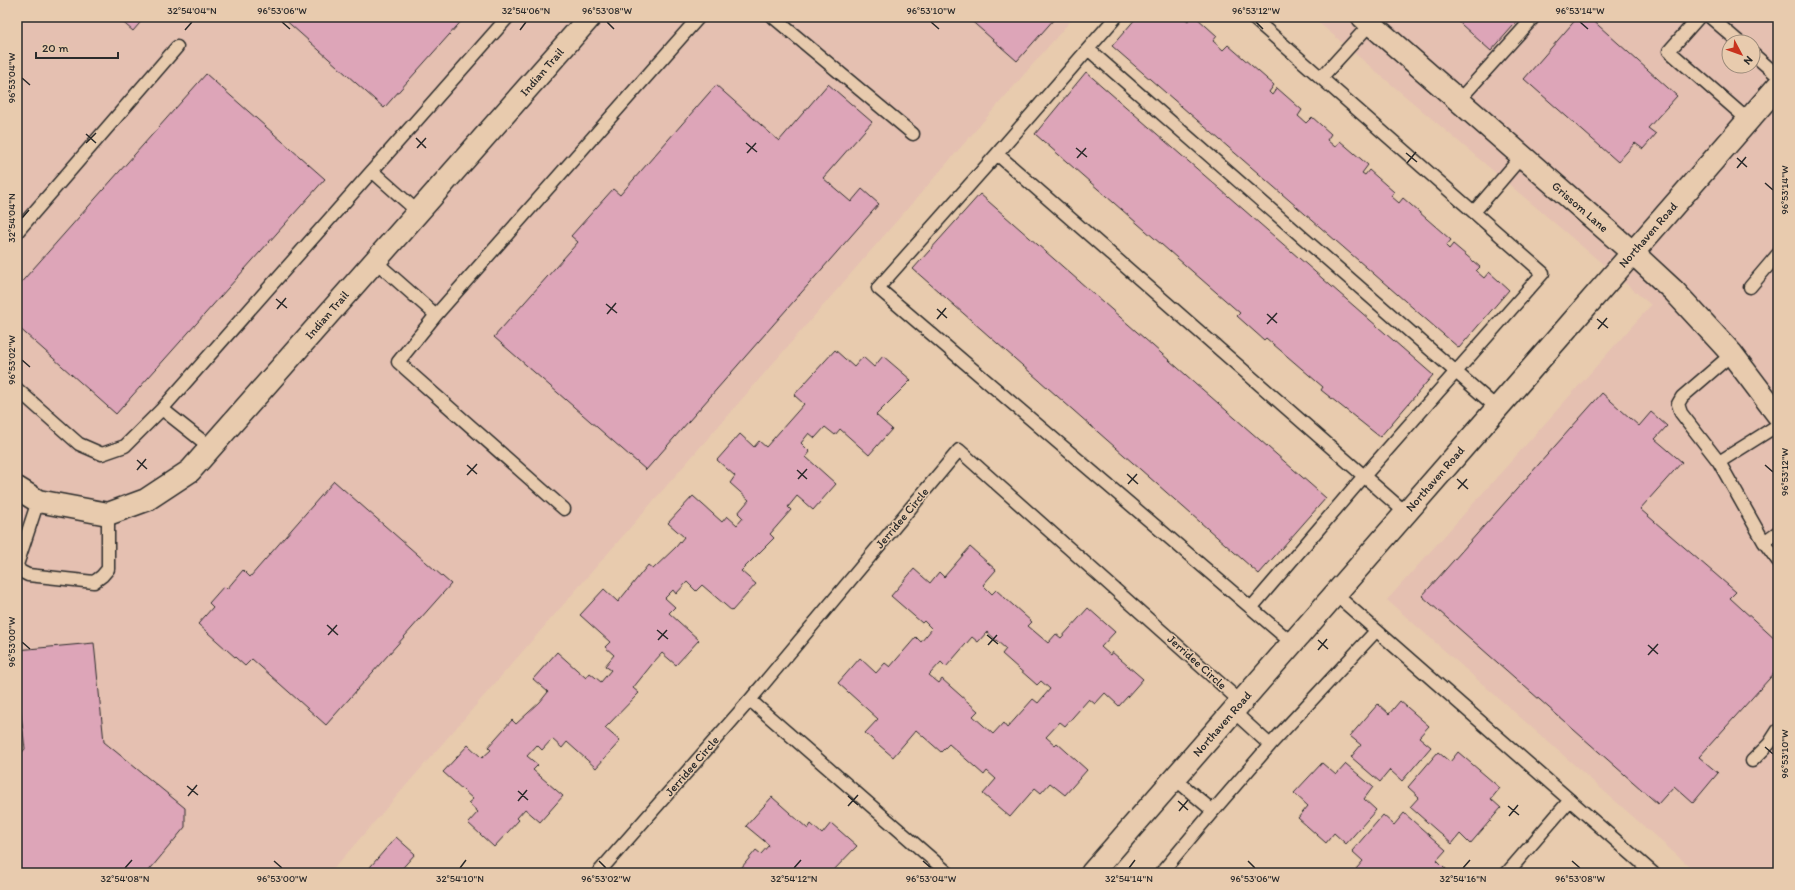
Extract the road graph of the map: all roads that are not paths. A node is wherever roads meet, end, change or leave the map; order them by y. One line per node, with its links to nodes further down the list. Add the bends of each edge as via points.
1 (508, 17): 23 (lane)
2 (590, 17): 24 (street, Indian Trail)
3 (698, 17): 31 (lane)
4 (774, 17): 20 (lane)
5 (1116, 17): 13 (lane)
6 (1252, 17): 16 (lane)
7 (1534, 17): 18 (lane)
8 (1699, 17): 19 (lane, via 1669,51)
9 (1710, 17): 11 (lane)
10 (1367, 20): 16 (lane); 18 (street, Grissom Lane)
11 (1730, 34)
12 (177, 47): 26 (lane)
13 (1088, 49): 21 (lane); 33 (lane)
14 (1761, 61): 15 (lane)
15 (1778, 76)
16 (1321, 78): 25 (lane)
17 (1778, 86): 19 (street, Northaven Road)
18 (1459, 100): 22 (street, Grissom Lane)
19 (1748, 120): 27 (street, Northaven Road)
20 (913, 134)
21 (997, 154): 41 (lane); 51 (lane, via 878,288)
22 (1522, 156): 25 (lane); 27 (street, Grissom Lane)
23 (372, 171): 24 (lane); 36 (lane)
24 (418, 212): 29 (street, Indian Trail)
25 (1474, 212): 33 (lane, via 1543,272)
26 (17, 232)
27 (1633, 253): 32 (street, Grissom Lane, via 1674,291); 35 (street, Northaven Road)
28 (1778, 254): 30 (lane)
29 (375, 261): 31 (lane); 39 (street, Indian Trail)
30 (1750, 287)
31 (436, 315): 44 (lane, via 398,362)
32 (1732, 354): 37 (street, Grissom Lane); 40 (lane, via 1682,397 1678,404 1681,413)
33 (1456, 372): 35 (lane); 41 (lane)
34 (17, 389): 36 (lane, via 79,444 102,454 125,446)
35 (1497, 408): 45 (street, Northaven Road)
36 (162, 409): 39 (lane)
37 (1778, 415)
38 (1778, 425): 40 (lane)
39 (210, 447): 46 (street, Indian Trail, via 190,471 146,500)
40 (1719, 462): 48 (lane)
41 (1364, 476): 45 (lane); 51 (lane)
42 (17, 488): 43 (street)
43 (38, 501): 46 (street); 46 (lane, via 17,565 20,571 28,575 94,582 102,576 108,569)
44 (564, 509)
45 (1406, 512): 50 (street, Northaven Road)
46 (108, 514)
47 (1778, 532): 48 (lane)
48 (1764, 542): 49 (lane)
49 (1778, 561)
50 (1335, 594): 52 (lane); 53 (street, Northaven Road)
51 (1251, 608): 53 (lane)
52 (1376, 631): 57 (lane); 60 (lane)
53 (1292, 643): 55 (street, Northaven Road)
54 (750, 700): 55 (lane, Jerridee Circle, via 959,450); 62 (lane, Jerridee Circle); 63 (lane)
55 (1237, 706): 57 (lane); 59 (street, Northaven Road)
56 (1778, 730): 58 (lane, via 1769,744)
57 (1270, 745): 61 (lane)
58 (1752, 761)
59 (1174, 778): 61 (lane); 64 (street, Northaven Road)
60 (1570, 800): 66 (lane); 67 (lane)
61 (1213, 811): 65 (lane)
62 (598, 873)
63 (948, 873)
64 (1092, 873)
65 (1161, 873)
66 (1507, 873)
67 (1653, 873)

